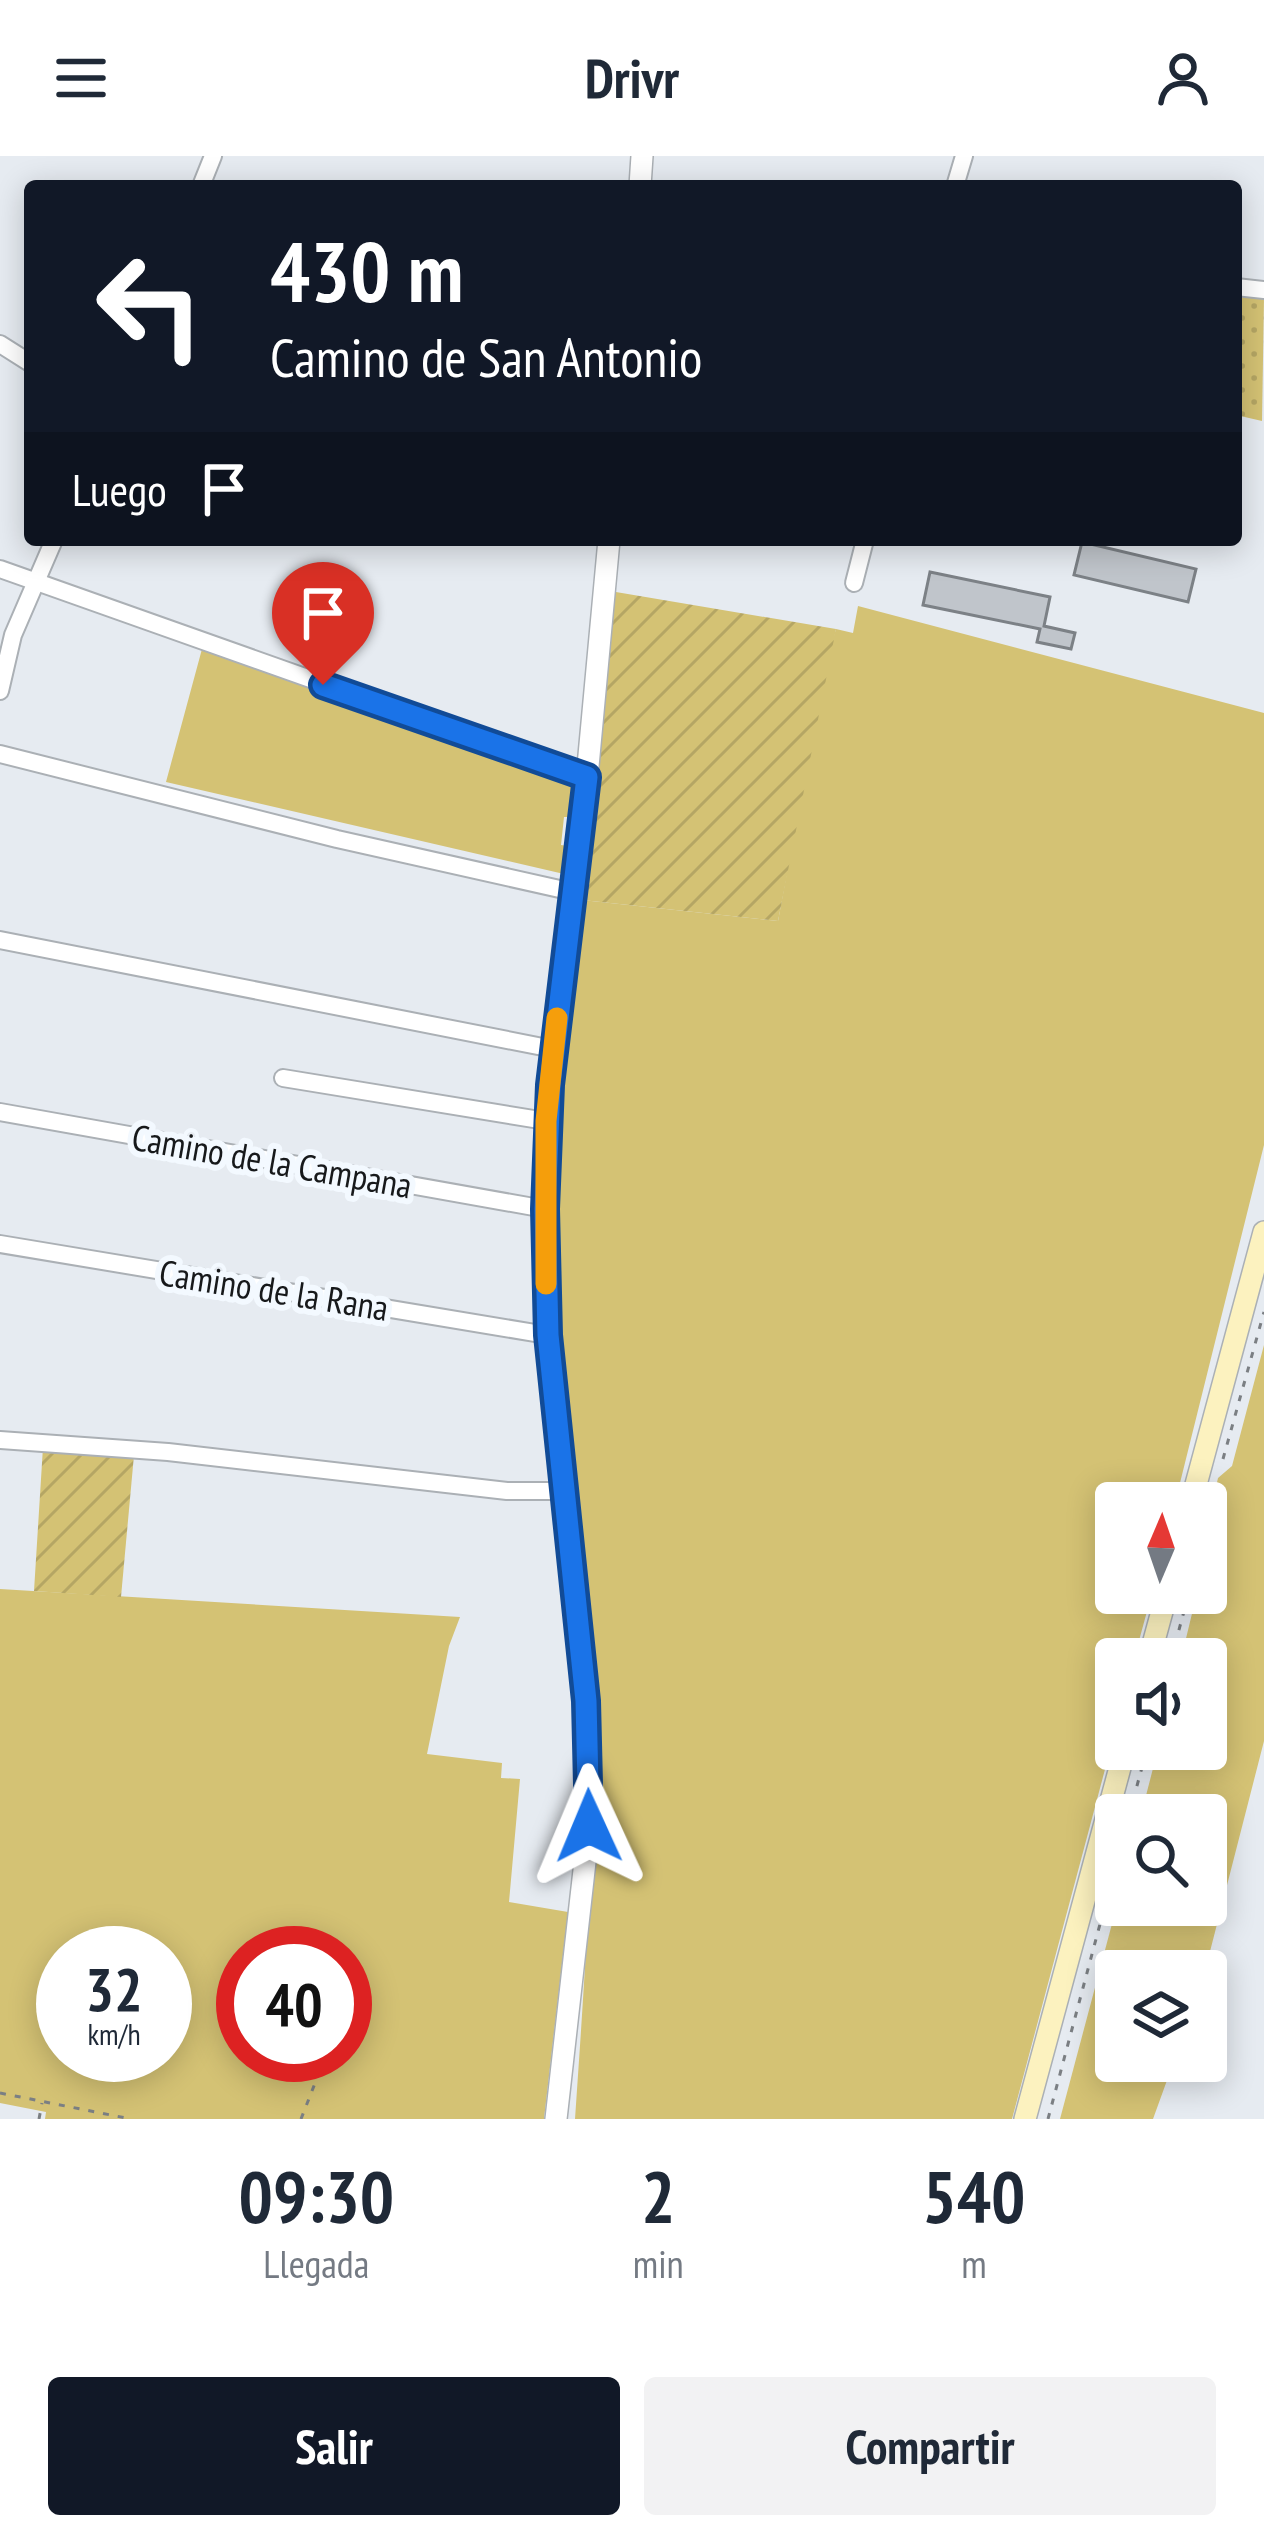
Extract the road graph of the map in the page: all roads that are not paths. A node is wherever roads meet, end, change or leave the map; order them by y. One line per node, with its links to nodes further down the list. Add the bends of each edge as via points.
1 (52, 546): 5 (street)
2 (608, 546): 9 (street)
3 (863, 546): 6 (street)
4 (0, 568): 5 (street)
5 (37, 581): 7 (street); 9 (street)
6 (854, 583)
7 (0, 691)
8 (0, 754): 10 (street)
9 (587, 777): 10 (street)
10 (573, 892): 12 (street)
11 (0, 940): 12 (street)
12 (553, 1049): 15 (street)
13 (283, 1078): 15 (street)
14 (0, 1112): 16 (street, Camino de la Campana)
15 (546, 1121): 16 (street)
16 (545, 1209): 19 (street)
17 (1264, 1232): 21 (main road)
18 (0, 1244): 19 (street, Camino de la Rana)
19 (548, 1335): 22 (street)
20 (0, 1440): 22 (street)
21 (1197, 1482)
22 (566, 1491): 24 (street, via 589,1826)
23 (1119, 1770): 25 (main road)
24 (556, 2119)
25 (1025, 2119)

